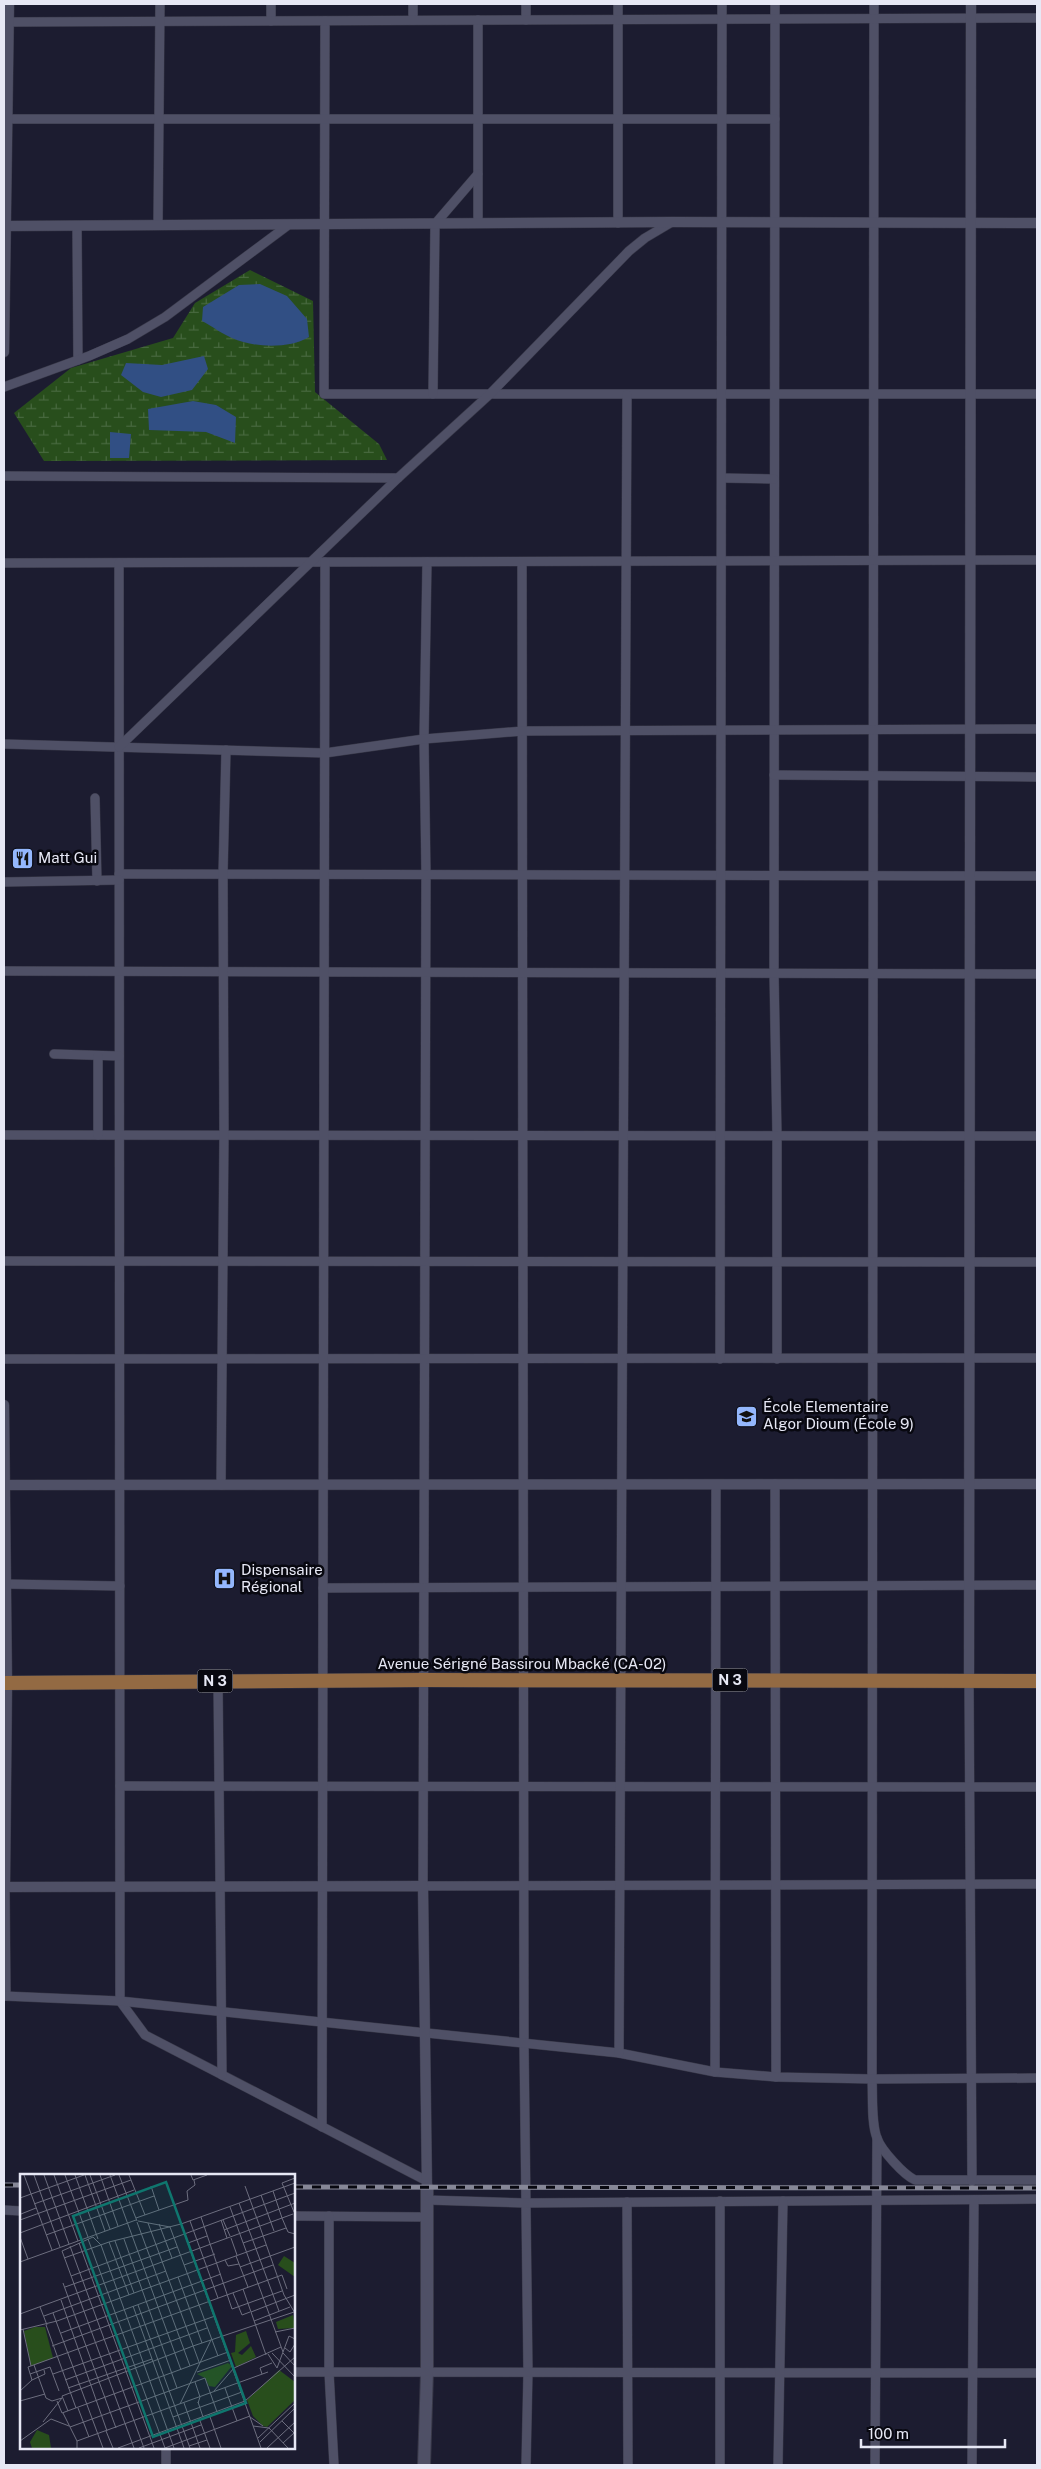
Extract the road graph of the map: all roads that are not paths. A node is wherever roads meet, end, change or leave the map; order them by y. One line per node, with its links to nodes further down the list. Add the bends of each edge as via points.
1 (10, 4): 23 (street)
2 (160, 4): 20 (street)
3 (271, 4): 21 (street)
4 (413, 4): 17 (street)
5 (526, 4): 19 (street)
6 (618, 4): 14 (street)
7 (722, 4): 15 (street)
8 (775, 4): 16 (street)
9 (874, 4): 11 (street)
10 (971, 4): 12 (street)
11 (874, 18): 12 (street); 16 (street); 37 (street)
12 (971, 18): 13 (street); 38 (street)
13 (1037, 18)
14 (618, 19): 15 (street); 19 (street); 27 (street)
15 (722, 19): 16 (street); 30 (street)
16 (775, 19): 28 (street)
17 (413, 20): 18 (street); 22 (street)
18 (478, 20): 19 (street); 24 (street)
19 (526, 20)
20 (160, 21): 21 (street); 23 (street); 25 (street)
21 (271, 21): 22 (street)
22 (325, 21): 26 (street)
23 (6, 23): 29 (street)
24 (478, 118): 26 (street); 27 (street); 31 (street)
25 (158, 119): 26 (street); 29 (street); 42 (street)
26 (324, 119): 39 (street)
27 (618, 119): 30 (street); 35 (street)
28 (775, 119): 30 (street); 36 (street)
29 (8, 120): 43 (street)
30 (722, 120): 33 (street)
31 (478, 174): 34 (street); 40 (street)
32 (672, 222): 33 (street); 35 (street); 50 (street, via 629,251)
33 (722, 222): 36 (street); 51 (street)
34 (478, 223): 35 (street); 40 (street)
35 (618, 223)
36 (774, 223): 37 (street); 52 (street)
37 (874, 223): 38 (street); 53 (street)
38 (970, 223): 41 (street); 54 (street)
39 (324, 224): 40 (street); 45 (street); 49 (street, via 324,394)
40 (435, 224): 49 (street)
41 (1037, 224)
42 (158, 225): 44 (street); 45 (street)
43 (5, 226): 44 (street); 46 (street)
44 (77, 226): 47 (street)
45 (288, 226): 47 (street, via 164,317 128,339)
46 (4, 352)
47 (78, 360): 48 (street)
48 (4, 387)
49 (433, 394): 50 (street)
50 (490, 394): 56 (street); 58 (street)
51 (722, 394): 52 (street); 56 (street); 59 (street)
52 (774, 394): 53 (street); 60 (street)
53 (874, 394): 54 (street); 66 (street)
54 (970, 394): 55 (street); 61 (street)
55 (1037, 394)
56 (627, 395): 63 (street)
57 (4, 476): 58 (street)
58 (398, 478): 67 (street)
59 (722, 478): 60 (street); 64 (street)
60 (774, 478): 65 (street)
61 (970, 560): 62 (street); 66 (street); 73 (street)
62 (1037, 560)
63 (626, 561): 64 (street); 70 (street); 78 (street)
64 (721, 561): 65 (street); 75 (street)
65 (774, 561): 66 (street); 76 (street)
66 (874, 561): 77 (street)
67 (311, 562): 68 (street); 72 (street); 82 (street)
68 (325, 562): 69 (street); 84 (street)
69 (427, 562): 70 (street); 80 (street)
70 (522, 562): 79 (street)
71 (4, 563): 72 (street)
72 (119, 563): 82 (street)
73 (970, 729): 74 (street); 77 (street); 87 (street)
74 (1037, 729)
75 (721, 730): 76 (street); 78 (street); 95 (street)
76 (774, 730): 77 (street); 85 (street)
77 (873, 730): 86 (street)
78 (625, 731): 79 (street); 94 (street)
79 (522, 732): 80 (street); 93 (street)
80 (424, 740): 84 (street); 92 (street)
81 (4, 744): 82 (street)
82 (119, 747): 83 (street); 100 (street)
83 (226, 750): 84 (street); 90 (street)
84 (325, 753): 91 (street)
85 (774, 775): 86 (street); 96 (street)
86 (873, 776): 87 (street); 97 (street)
87 (970, 777): 88 (street); 98 (street)
88 (1037, 777)
89 (95, 798): 101 (street)
90 (223, 874): 91 (street); 100 (street); 105 (street)
91 (325, 875): 92 (street); 106 (street)
92 (426, 875): 93 (street); 107 (street)
93 (523, 875): 94 (street); 108 (street)
94 (624, 875): 95 (street); 109 (street)
95 (721, 876): 96 (street); 110 (street)
96 (774, 876): 97 (street); 111 (street)
97 (873, 876): 98 (street); 112 (street)
98 (970, 876): 99 (street); 113 (street)
99 (1037, 876)
100 (119, 877): 101 (street); 104 (street)
101 (97, 881): 102 (street)
102 (4, 882)
103 (4, 971): 104 (street)
104 (119, 972): 105 (street); 117 (street)
105 (223, 972): 106 (street); 121 (street)
106 (324, 972): 107 (street); 122 (street)
107 (426, 972): 108 (street); 123 (street)
108 (523, 972): 109 (street); 124 (street)
109 (624, 973): 110 (street); 125 (street)
110 (721, 973): 111 (street); 126 (street)
111 (774, 973): 112 (street); 127 (street)
112 (873, 974): 113 (street); 128 (street)
113 (970, 974): 114 (street); 129 (street)
114 (1037, 974)
115 (54, 1054): 116 (street)
116 (98, 1056): 117 (street); 119 (street)
117 (119, 1056): 120 (street)
118 (4, 1135): 119 (street)
119 (98, 1135): 120 (street)
120 (119, 1135): 121 (street); 132 (street)
121 (224, 1135): 122 (street); 133 (street)
122 (324, 1135): 123 (street); 134 (street)
123 (425, 1135): 124 (street); 135 (street)
124 (523, 1135): 125 (street); 136 (street)
125 (623, 1135): 126 (street); 137 (street)
126 (720, 1136): 127 (street); 138 (street)
127 (777, 1136): 128 (street); 139 (street)
128 (873, 1136): 129 (street); 140 (street)
129 (970, 1136): 130 (street); 141 (street)
130 (1037, 1136)
131 (4, 1261): 132 (street)
132 (120, 1261): 133 (street); 147 (street)
133 (223, 1261): 134 (street); 148 (street)
134 (324, 1262): 135 (street); 149 (street)
135 (425, 1262): 136 (street); 150 (street)
136 (523, 1262): 137 (street); 151 (street)
137 (623, 1262): 138 (street); 152 (street)
138 (720, 1262): 139 (street); 153 (street)
139 (777, 1262): 140 (street); 154 (street)
140 (873, 1262): 141 (street); 143 (street)
141 (970, 1262): 142 (street); 144 (street)
142 (1037, 1262)
143 (873, 1358): 144 (street); 154 (street); 159 (street)
144 (970, 1358): 145 (street); 160 (street)
145 (1037, 1358)
146 (4, 1359): 147 (street)
147 (120, 1359): 148 (street); 163 (street)
148 (221, 1359): 149 (street); 164 (street)
149 (324, 1359): 150 (street); 165 (street)
150 (424, 1359): 151 (street); 166 (street)
151 (523, 1359): 152 (street); 167 (street)
152 (622, 1359): 153 (street); 156 (street)
153 (720, 1359): 154 (street)
154 (777, 1359)
155 (4, 1405): 162 (street)
156 (622, 1484): 157 (street); 167 (street); 176 (street)
157 (716, 1484): 158 (street); 172 (street)
158 (775, 1484): 159 (street); 173 (street)
159 (873, 1484): 160 (street); 174 (street)
160 (970, 1484): 161 (street); 169 (street)
161 (1037, 1484)
162 (4, 1485): 163 (street); 168 (street)
163 (120, 1485): 164 (street); 171 (street)
164 (221, 1485): 165 (street)
165 (323, 1485): 166 (street); 177 (street)
166 (424, 1485): 167 (street); 178 (street)
167 (523, 1485): 175 (street)
168 (5, 1584): 171 (street); 190 (street)
169 (970, 1585): 170 (street); 174 (street); 187 (street)
170 (1037, 1585)
171 (120, 1586): 189 (street)
172 (716, 1586): 173 (street); 176 (street); 183 (street)
173 (775, 1586): 174 (street); 184 (street)
174 (872, 1586): 186 (street)
175 (523, 1587): 176 (street); 178 (street); 181 (street)
176 (622, 1587): 182 (street)
177 (323, 1588): 178 (street); 179 (street)
178 (424, 1588): 180 (street)
179 (323, 1680): 180 (main road, Avenue Sérigné Bassirou Mbacké (CA-02) / N 3); 185 (main road, Avenue Sérigné Bassirou Mbacké (CA-02) / N 3); 194 (street)
180 (424, 1680): 181 (main road, Avenue Sérigné Bassirou Mbacké (CA-02) / N 3); 195 (street)
181 (523, 1680): 182 (main road, Avenue Sérigné Bassirou Mbacké (CA-02) / N 3); 196 (street)
182 (621, 1680): 183 (main road, Avenue Sérigné Bassirou Mbacké (CA-02) / N 3); 197 (street)
183 (716, 1680): 184 (main road, Avenue Sérigné Bassirou Mbacké (CA-02) / N 3); 198 (street)
184 (775, 1680): 186 (main road, Avenue Sérigné Bassirou Mbacké (CA-02) / N 3); 199 (street)
185 (218, 1681): 189 (main road, Avenue Sérigné Bassirou Mbacké (CA-02) / N 3); 193 (street)
186 (872, 1681): 187 (main road, Avenue Sérigné Bassirou Mbacké (CA-02) / N 3); 200 (street)
187 (969, 1681): 188 (main road, Avenue Sérigné Bassirou Mbacké (CA-02) / N 3); 201 (street)
188 (1037, 1681)
189 (120, 1682): 190 (main road, Avenue Sérigné Bassirou Mbacké (CA-02) / N 3); 192 (street)
190 (5, 1683): 191 (street)
191 (5, 1784): 213 (street)
192 (120, 1786): 193 (street); 214 (street)
193 (219, 1786): 194 (street); 209 (street)
194 (323, 1786): 195 (street); 210 (street)
195 (423, 1786): 196 (street); 211 (street)
196 (524, 1786): 197 (street); 205 (street)
197 (620, 1786): 198 (street); 206 (street)
198 (716, 1786): 199 (street); 207 (street)
199 (775, 1787): 200 (street); 212 (street)
200 (872, 1787): 201 (street); 208 (street)
201 (970, 1787): 202 (street); 203 (street)
202 (1037, 1787)
203 (971, 1884): 204 (street); 208 (street); 227 (street)
204 (1037, 1884)
205 (524, 1885): 206 (street); 211 (street); 220 (street)
206 (620, 1885): 207 (street); 221 (street)
207 (716, 1885): 212 (street); 222 (street)
208 (872, 1885): 212 (street); 226 (street)
209 (220, 1886): 210 (street); 214 (street); 217 (street)
210 (322, 1886): 211 (street); 218 (street)
211 (423, 1886): 219 (street)
212 (775, 1886): 224 (street)
213 (4, 1887): 214 (street); 215 (street)
214 (120, 1887): 216 (street)
215 (5, 1996): 216 (street)
216 (120, 2001): 217 (street); 223 (street, via 145,2035)
217 (222, 2012): 218 (street); 223 (street)
218 (322, 2023): 219 (street); 228 (street)
219 (425, 2033): 220 (street); 232 (street)
220 (524, 2043): 221 (street); 239 (street)
221 (619, 2053): 222 (street)
222 (715, 2072): 224 (street)
223 (222, 2075): 228 (street)
224 (776, 2077): 226 (street)
225 (1037, 2078): 227 (street)
226 (872, 2079): 227 (street); 229 (street)
227 (972, 2079): 231 (street)
228 (322, 2127): 232 (street)
229 (877, 2138): 231 (street, via 907,2176 915,2180); 237 (street)
230 (1037, 2180): 231 (street)
231 (972, 2181)
232 (427, 2190): 239 (street); 244 (main road)
233 (1037, 2199): 234 (street)
234 (974, 2200): 237 (street); 253 (street)
235 (720, 2201): 236 (street); 238 (street); 250 (street)
236 (782, 2201): 237 (street); 251 (street)
237 (877, 2201): 252 (street)
238 (627, 2202): 239 (street); 249 (street)
239 (525, 2204): 248 (street)
240 (4, 2210): 241 (street)
241 (20, 2211)
242 (295, 2216): 243 (street)
243 (329, 2216): 244 (street); 246 (street)
244 (426, 2217): 247 (main road)
245 (295, 2372): 246 (street)
246 (329, 2372): 247 (street); 257 (street)
247 (427, 2372): 248 (street); 258 (main road)
248 (528, 2372): 249 (street); 259 (street)
249 (627, 2372): 250 (street); 260 (street)
250 (720, 2372): 251 (street); 261 (street)
251 (778, 2372): 252 (street); 262 (street)
252 (877, 2373): 253 (street); 263 (street)
253 (974, 2373): 254 (street); 264 (street)
254 (1037, 2373)
255 (166, 2449): 256 (street)
256 (166, 2465)
257 (334, 2465)
258 (424, 2465)
259 (526, 2465)
260 (628, 2465)
261 (720, 2465)
262 (778, 2465)
263 (875, 2465)
264 (972, 2465)

